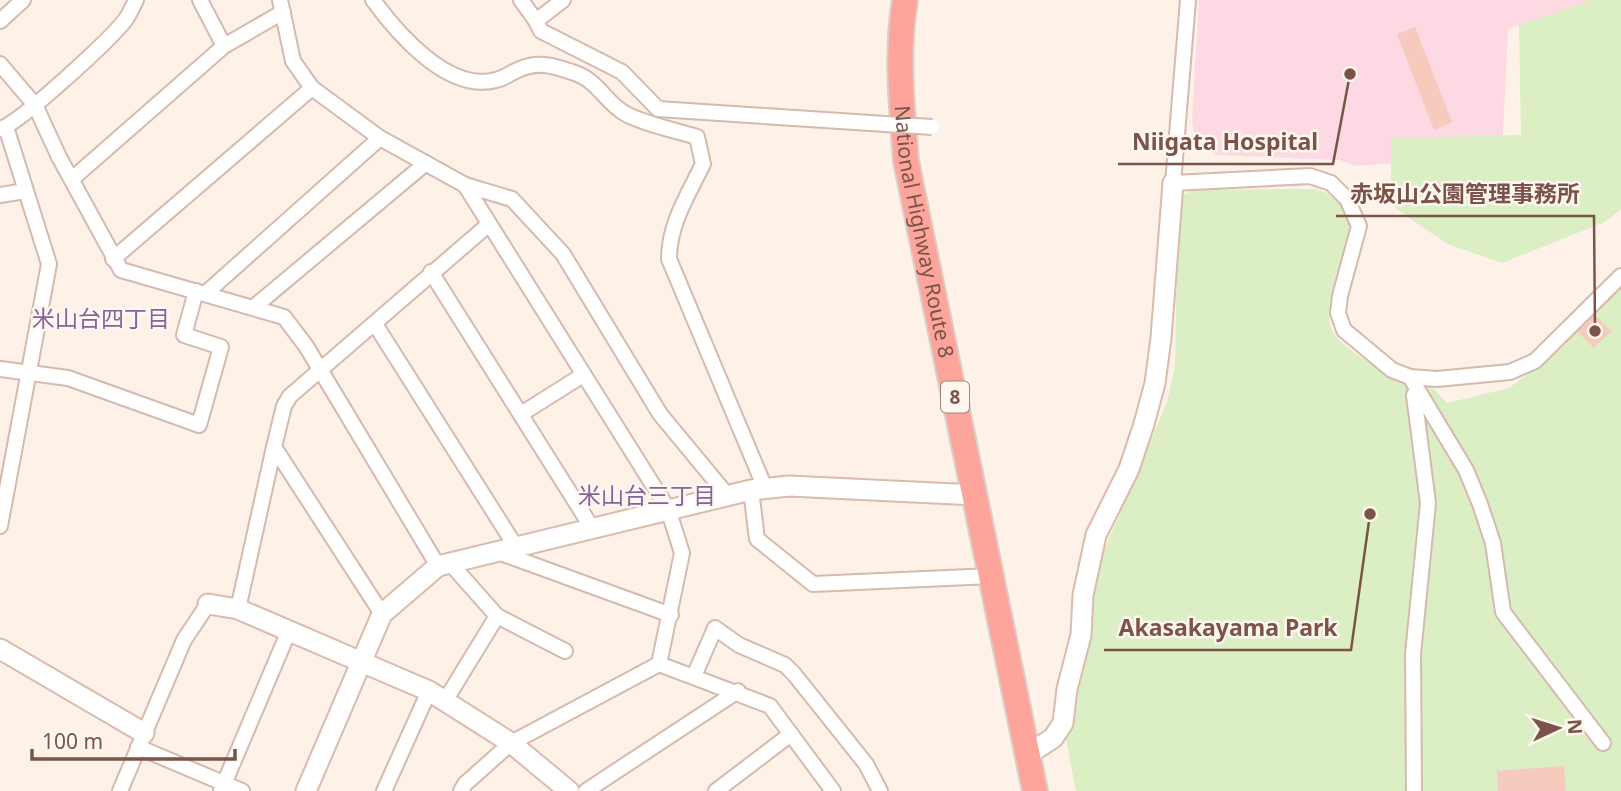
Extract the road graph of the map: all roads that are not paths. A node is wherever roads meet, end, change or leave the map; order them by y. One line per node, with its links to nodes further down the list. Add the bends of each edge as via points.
1 (23, 0): 10 (street)
2 (136, 0): 15 (street, via 125,20)
3 (200, 0): 12 (street)
4 (373, 0): 39 (street, via 421,57 452,73 488,82 535,64 550,65 583,75 626,114 697,137 704,164 678,214 669,240 669,259)
5 (522, 0): 11 (street)
6 (563, 0): 11 (street)
7 (905, 0): 41 (highway, National Highway Route 8 / 8, via 900,92 906,161)
8 (1188, 0): 21 (street)
9 (281, 6): 12 (street); 14 (street, via 293,61)
10 (0, 21)
11 (536, 21): 16 (street, bridge, via 541,32 622,72 658,110)
12 (224, 46): 20 (street)
13 (0, 64): 15 (street)
14 (312, 88): 18 (street); 26 (street)
15 (35, 105): 17 (street); 20 (street)
16 (932, 127)
17 (3, 128): 23 (street)
18 (380, 138): 19 (street); 29 (street)
19 (426, 163): 22 (street); 30 (street)
20 (72, 179): 26 (street)
21 (1173, 183): 36 (street, via 1310,176 1331,183 1347,199 1359,226 1340,296 1338,313 1344,330 1392,370); 65 (street, via 1161,338 1144,424 1129,469 1096,536 1063,723 1053,738)
22 (466, 185): 25 (street); 40 (street, via 512,199 563,254 660,414)
23 (25, 191): 24 (street); 34 (street, via 49,264)
24 (0, 195)
25 (488, 225): 27 (street); 35 (street)
26 (113, 259): 29 (street, via 121,270)
27 (431, 272): 31 (street); 37 (street)
28 (1621, 276): 36 (street, via 1535,361 1510,372)
29 (201, 292): 30 (street); 34 (street, via 184,335 221,347 199,425 68,378)
30 (254, 307): 33 (street, via 284,317)
31 (375, 324): 33 (street); 45 (street)
32 (0, 369): 34 (street)
33 (320, 371): 38 (street, via 290,396); 46 (street)
34 (30, 372): 43 (street)
35 (583, 375): 37 (street); 42 (street)
36 (1410, 377): 64 (street, via 1466,470 1480,504 1493,543 1503,612); 78 (street, via 1428,503 1413,654)
37 (521, 414): 44 (street)
38 (274, 447): 49 (street); 50 (street)
39 (758, 489): 40 (street); 41 (street, via 789,486); 47 (street, via 757,539 813,584)
40 (727, 495): 42 (street)
41 (976, 495): 47 (highway, National Highway Route 8 / 8)
42 (668, 509): 44 (street); 51 (street, via 682,553)
43 (0, 526)
44 (592, 528): 45 (street)
45 (507, 549): 46 (street); 51 (street)
46 (444, 565): 50 (street); 52 (street)
47 (992, 576): 65 (highway, National Highway Route 8 / 8)
48 (208, 604): 49 (street); 62 (street, via 184,640)
49 (238, 609): 53 (street)
50 (382, 614): 56 (street)
51 (671, 615): 57 (street)
52 (497, 616): 55 (street); 60 (street)
53 (288, 633): 56 (street); 66 (street)
54 (0, 649): 62 (street)
55 (565, 651)
56 (360, 660): 60 (street); 70 (street)
57 (659, 664): 58 (street); 63 (street)
58 (694, 676): 59 (street); 76 (street, via 715,628 785,666 866,764)
59 (738, 691): 61 (street, via 770,706); 74 (street)
60 (437, 696): 63 (street); 71 (street)
61 (791, 734): 67 (street); 75 (street)
62 (141, 740): 66 (street); 68 (street)
63 (511, 743): 72 (street); 73 (street)
64 (1603, 744)
65 (1027, 755): 77 (highway, National Highway Route 8 / 8)
66 (222, 787): 69 (street)
67 (827, 789)
68 (120, 791)
69 (243, 791)
70 (306, 791)
71 (384, 791)
72 (461, 791)
73 (569, 791)
74 (586, 791)
75 (716, 791)
76 (880, 791)
77 (1035, 791)
78 (1414, 791)

